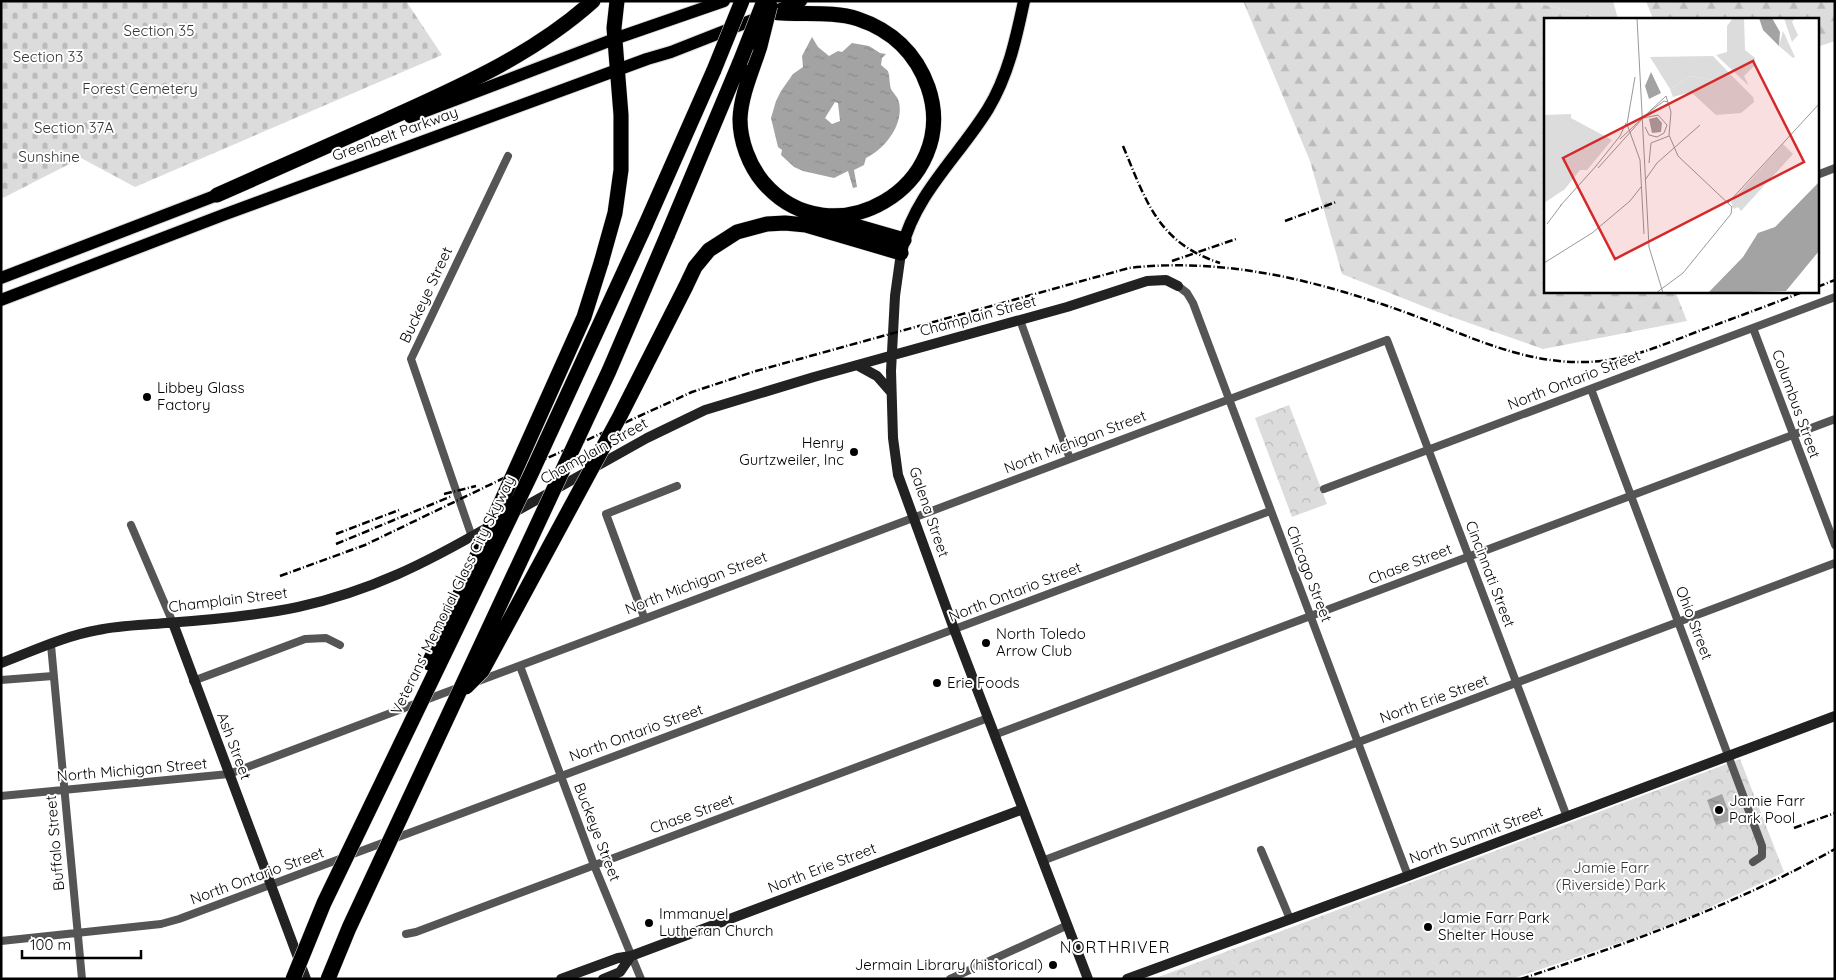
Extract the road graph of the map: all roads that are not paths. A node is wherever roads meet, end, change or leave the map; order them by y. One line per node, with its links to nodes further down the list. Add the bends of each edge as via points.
1 (593, 1): 13 (highway, via 554,33 474,80)
2 (617, 1): 8 (highway, via 614,16)
3 (724, 1): 8 (main road, Greenbelt Parkway)
4 (742, 1): 73 (highway, Veterans' Memorial Glass City Skyway, bridge, via 645,226 531,474)
5 (801, 1): 7 (main road, Greenbelt Parkway)
6 (1024, 1): 15 (main road, Galena Street, via 1013,52 998,92 926,195 913,217)
7 (769, 5): 9 (main road, Greenbelt Parkway, via 672,52); 14 (highway, bridge, via 742,106 740,118 744,147 755,171 767,186 789,204); 14 (highway, via 792,15 843,15 882,29 898,41 917,63 930,96 931,139 919,168 908,182 874,207 843,216); 55 (highway, bridge, via 740,62 609,371)
8 (616, 38): 9 (highway); 13 (main road, Greenbelt Parkway, via 440,104)
9 (616, 71): 19 (main road, Greenbelt Parkway); 73 (highway, bridge, via 621,170 615,213 584,317)
10 (508, 156): 38 (street, Buckeye Street, via 411,359)
11 (1835, 168): 12 (street)
12 (1818, 175)
13 (216, 196): 16 (main road, Greenbelt Parkway)
14 (818, 216): 15 (highway)
15 (902, 247): 23 (main road, Galena Street); 55 (highway, bridge, via 785,222 737,232 710,250 695,267 620,416 482,671)
16 (1, 278)
17 (1178, 286): 20 (main road, Champlain Street, via 1166,280 1147,281); 27 (street, Chicago Street, via 1192,303)
18 (1835, 297): 21 (street, North Ontario Street)
19 (1, 300)
20 (1020, 320): 23 (main road, Champlain Street); 31 (street)
21 (1753, 328): 25 (street, North Ontario Street); 29 (street, Columbus Street)
22 (1387, 340): 27 (street, North Michigan Street); 30 (street, Cincinnati Street)
23 (892, 355): 24 (main road, Champlain Street); 26 (main road, Galena Street)
24 (857, 365): 26 (main road, via 877,376); 38 (main road, Champlain Street, bridge, via 705,410 592,468)
25 (1591, 389): 30 (street, North Ontario Street); 34 (street, Ohio Street)
26 (891, 392): 36 (main road, Galena Street, via 896,464)
27 (1229, 398): 31 (street, North Michigan Street); 35 (street, Chicago Street)
28 (1835, 419): 29 (street, Chase Street)
29 (1792, 435): 34 (street, Chase Street); 39 (street, Columbus Street)
30 (1428, 450): 33 (street, North Ontario Street); 40 (street, Cincinnati Street)
31 (1070, 459): 36 (street, North Michigan Street)
32 (677, 486): 43 (street, via 606,514)
33 (1324, 490)
34 (1631, 496): 40 (street, Chase Street); 44 (street, Ohio Street)
35 (1270, 511): 42 (street, Chicago Street); 46 (street, North Ontario Street)
36 (913, 517): 43 (street, North Michigan Street); 46 (main road, Galena Street)
37 (131, 525): 45 (street, Ash Street)
38 (476, 534): 45 (main road, Champlain Street, via 384,582 341,596 296,607)
39 (1835, 545)
40 (1469, 556): 42 (street, Chase Street); 54 (street, Cincinnati Street)
41 (1835, 563): 44 (street, North Erie Street)
42 (1310, 616): 58 (street, Chase Street); 59 (street, Chicago Street)
43 (644, 617): 50 (street, North Michigan Street)
44 (1679, 622): 54 (street, North Erie Street); 60 (street, Ohio Street)
45 (173, 623): 47 (main road, Champlain Street, via 98,630 74,635); 53 (main road, Ash Street)
46 (954, 629): 57 (main road, Galena Street); 62 (street, North Ontario Street)
47 (51, 645): 49 (main road, Champlain Street); 51 (street, Buffalo Street)
48 (340, 645): 53 (street, via 326,638 305,639)
49 (1, 663)
50 (520, 666): 61 (street, North Michigan Street); 62 (street, Buckeye Street)
51 (54, 676): 52 (street); 63 (street, Buffalo Street)
52 (1, 680)
53 (193, 681): 61 (main road, Ash Street)
54 (1517, 684): 59 (street, North Erie Street); 66 (street, Cincinnati Street)
55 (457, 698): 84 (highway, bridge)
56 (1835, 716): 60 (main road, North Summit Street)
57 (988, 718): 58 (main road, Galena Street); 70 (street, Chase Street)
58 (994, 735): 65 (main road, Galena Street)
59 (1357, 743): 68 (street, North Erie Street); 71 (street, Chicago Street)
60 (1728, 756): 66 (main road, North Summit Street); 69 (street, Ohio Street, via 1762,846 1762,856)
61 (229, 774): 63 (street, North Michigan Street); 72 (main road, Ash Street)
62 (560, 776): 70 (street, Buckeye Street); 72 (street, North Ontario Street)
63 (64, 790): 64 (street, North Michigan Street); 76 (street, Buffalo Street)
64 (1, 796)
65 (1023, 809): 68 (main road, Galena Street); 79 (main road, North Erie Street)
66 (1567, 817): 71 (main road, North Summit Street)
67 (1261, 850): 74 (street)
68 (1042, 860): 75 (main road, Galena Street)
69 (1753, 862)
70 (594, 865): 77 (street, Chase Street); 79 (street, Buckeye Street)
71 (1408, 876): 74 (main road, North Summit Street)
72 (270, 886): 76 (street, North Ontario Street, via 161,924); 83 (main road, Ash Street)
73 (324, 903): 82 (highway, Veterans' Memorial Glass City Skyway, bridge)
74 (1290, 919): 80 (main road, North Summit Street)
75 (1068, 925): 88 (street); 89 (main road, Galena Street)
76 (78, 934): 78 (street, North Ontario Street); 81 (street, Buffalo Street)
77 (406, 934)
78 (1, 941)
79 (631, 956): 85 (main road, North Erie Street); 86 (main road, North Erie Street, via 620,972); 87 (street, Buckeye Street)
80 (1131, 978)
81 (82, 979)
82 (293, 979)
83 (306, 979)
84 (328, 979)
85 (562, 979)
86 (603, 979)
87 (641, 979)
88 (950, 979)
89 (1088, 979)

